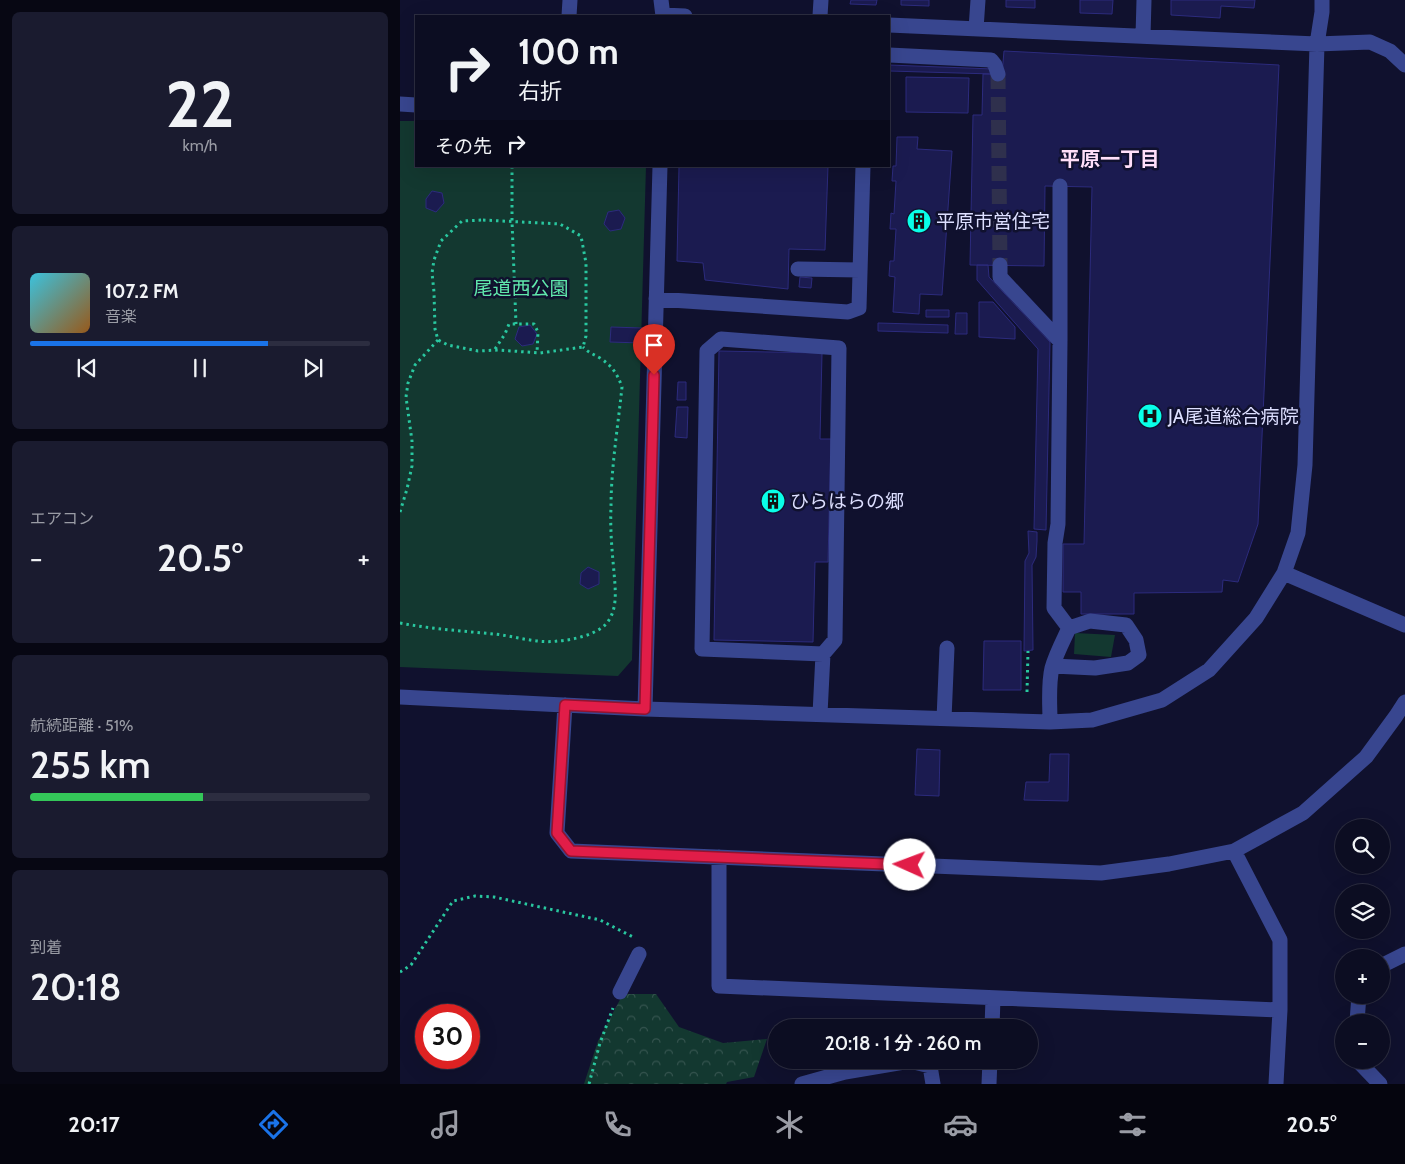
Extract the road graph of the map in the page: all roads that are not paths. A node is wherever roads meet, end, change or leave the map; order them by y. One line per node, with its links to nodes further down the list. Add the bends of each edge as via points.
1 (570, 0): 7 (street)
2 (662, 0): 8 (street)
3 (820, 0): 9 (street)
4 (978, 0): 11 (street)
5 (1144, 0): 12 (street)
6 (1322, 0): 13 (street)
7 (569, 15)
8 (663, 15)
9 (820, 15)
10 (890, 25): 11 (street)
11 (976, 29): 12 (street)
12 (1142, 36): 13 (street)
13 (1317, 44): 15 (street, via 1370,42 1390,51); 27 (street, via 1305,464 1298,533)
14 (890, 54): 16 (street, via 991,60)
15 (1405, 65)
16 (998, 74)
17 (400, 104): 18 (street)
18 (415, 105)
19 (660, 167): 25 (street)
20 (863, 167): 24 (street)
21 (1060, 186): 26 (street)
22 (1000, 266): 26 (street, via 1000,277)
23 (798, 269): 24 (street)
24 (860, 270): 25 (street, via 859,308 848,312)
25 (656, 300): 36 (street)
26 (1060, 341): 29 (street, via 1054,608)
27 (1284, 573): 28 (street); 39 (street, via 1256,618 1209,670 1162,700 1092,720)
28 (1405, 625)
29 (1069, 628): 32 (street); 32 (street, via 1090,621 1126,625 1136,640 1139,655 1128,664 1095,668)
30 (947, 648): 38 (street)
31 (823, 654): 31 (street, via 702,649 707,351 721,339 839,348 835,640); 37 (street)
32 (1053, 666): 39 (street)
33 (400, 697): 35 (street)
34 (1405, 702): 40 (street, via 1366,757 1304,813)
35 (565, 705): 36 (street); 41 (street, via 557,833 571,851)
36 (645, 709): 37 (street)
37 (820, 714): 38 (street)
38 (944, 719): 39 (street)
39 (1050, 722)
40 (1234, 851): 41 (street, via 1101,873); 47 (street, via 1280,940)
41 (719, 857): 46 (street, via 719,986)
42 (639, 954): 45 (street)
43 (1405, 954): 44 (street)
44 (1390, 962)
45 (620, 992)
46 (993, 998): 47 (street); 48 (street)
47 (1280, 1010): 54 (street)
48 (992, 1019)
49 (990, 1069): 53 (street)
50 (1366, 1069): 55 (street)
51 (802, 1084): 52 (street, via 846,1072 910,1061 930,1066)
52 (933, 1084)
53 (990, 1084)
54 (1276, 1084)
55 (1380, 1084)

